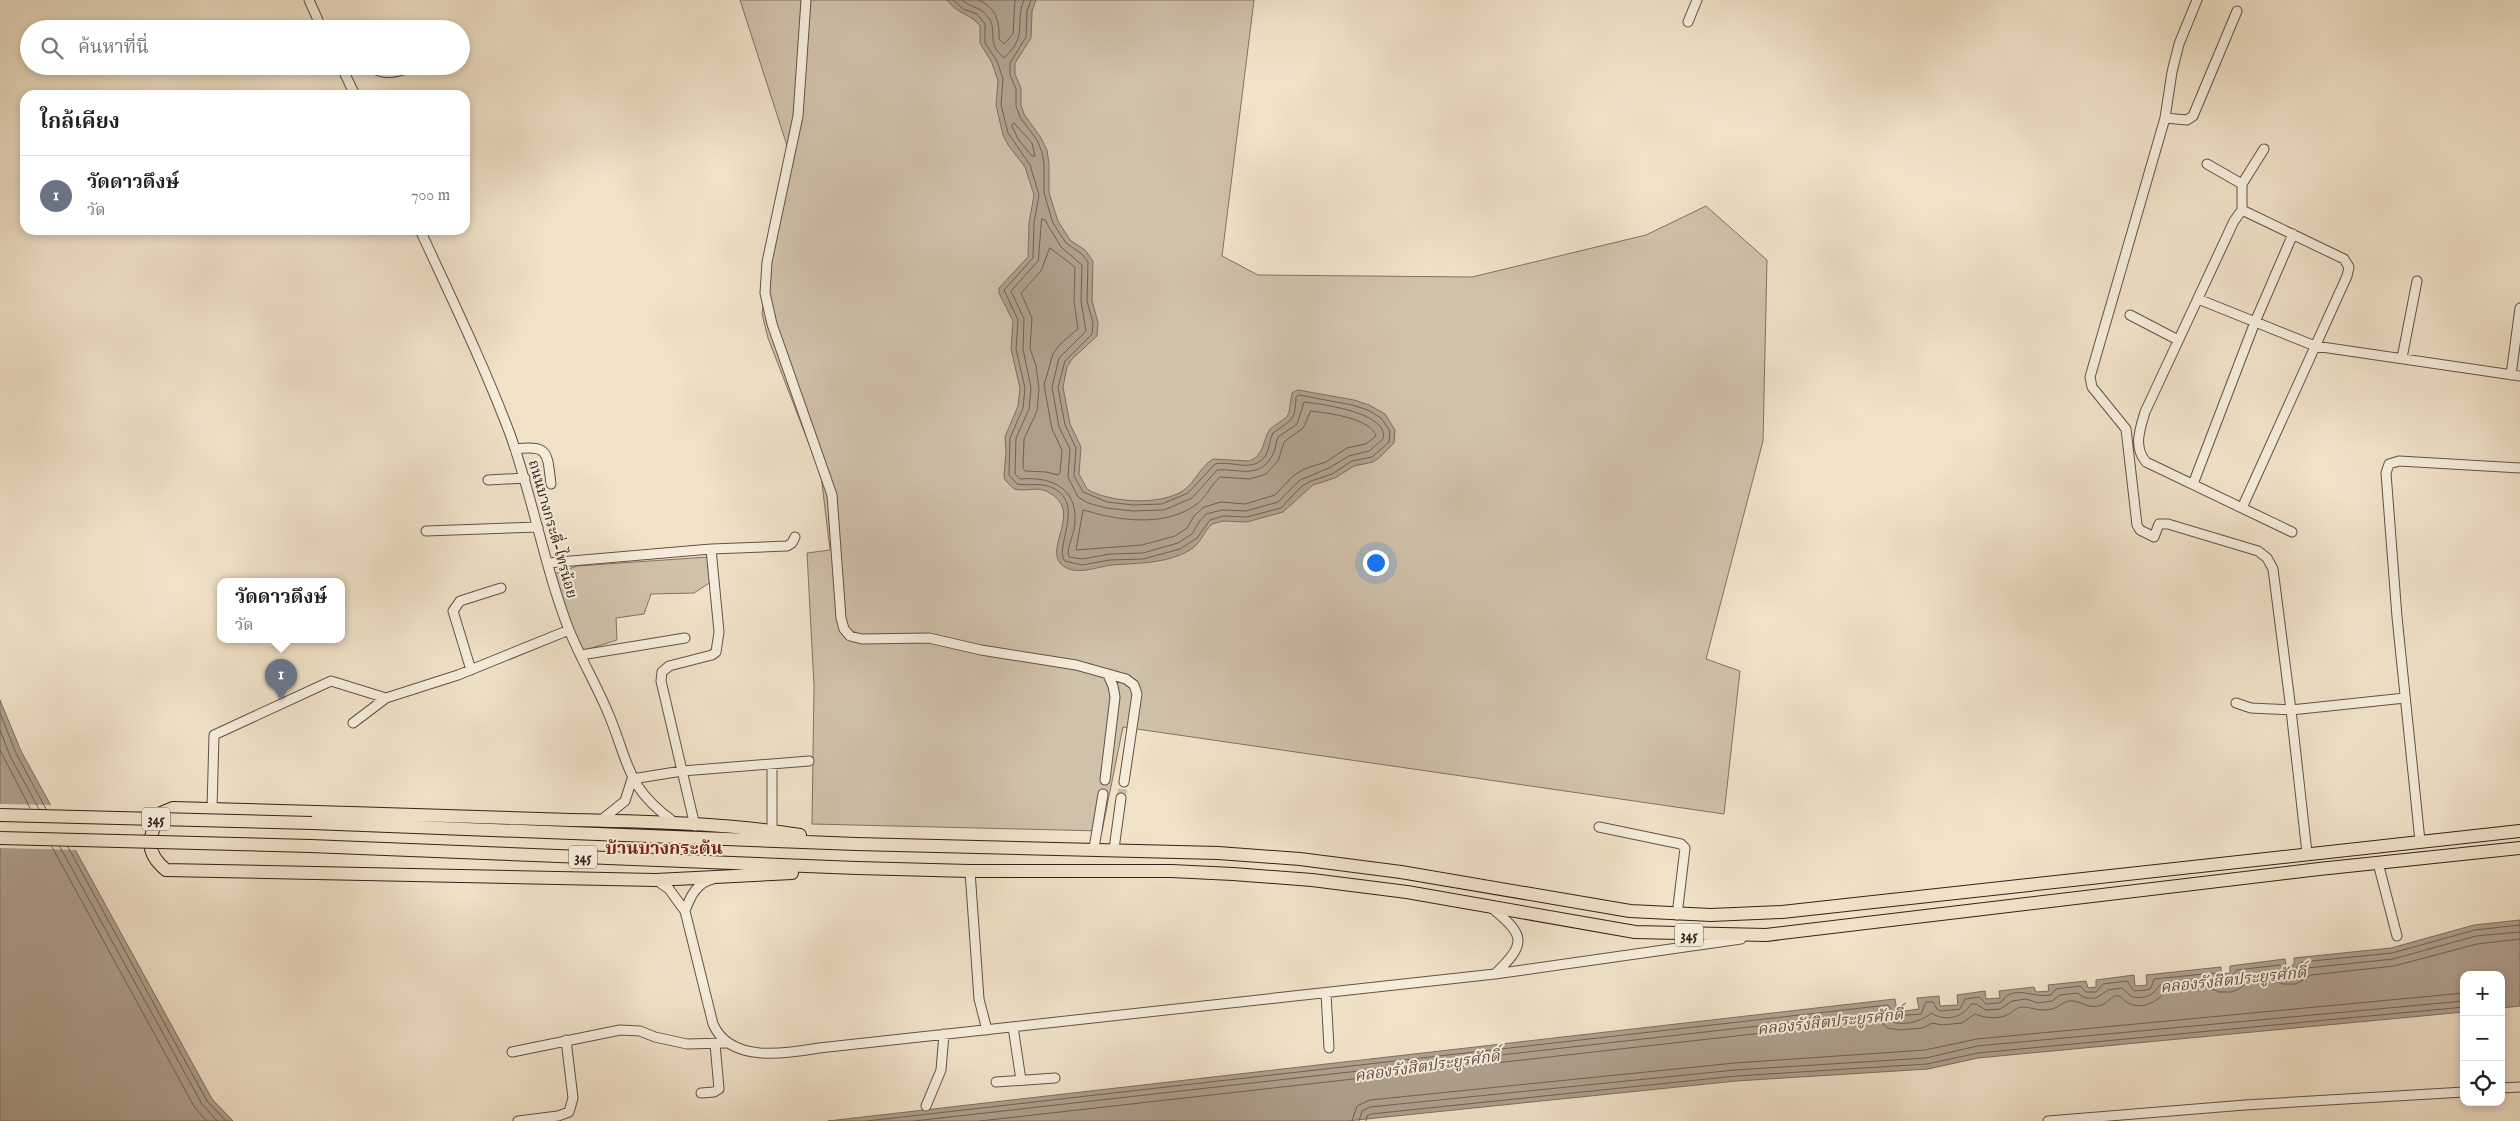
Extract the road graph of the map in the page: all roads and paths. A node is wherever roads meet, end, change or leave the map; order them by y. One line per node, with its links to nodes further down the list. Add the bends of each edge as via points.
1 (308, 0): 6 (street)
2 (806, 0): 44 (street, via 798,116 767,262 765,293 772,324 832,495 844,629 850,636 862,639 947,641 981,650 1076,665)
3 (1698, 0): 7 (street)
4 (2197, 0): 10 (street, via 2179,44)
5 (2237, 11): 10 (street, via 2193,116 2187,120)
6 (318, 20)
7 (1688, 22)
8 (347, 75): 9 (street)
9 (353, 90)
10 (2165, 118): 48 (street, via 2090,377 2092,387 2126,429 2140,530 2154,538 2159,524 2168,524 2258,552 2267,558 2273,569)
11 (2264, 149): 13 (street)
12 (2207, 164): 13 (street)
13 (2242, 184): 14 (street)
14 (2242, 210): 15 (street); 18 (street)
15 (2293, 234): 21 (street); 23 (street, via 2344,259 2349,267)
16 (422, 235): 26 (street, ถนนบางกระดี่-ไทรน้อย, via 466,329)
17 (2417, 280): 24 (street)
18 (2198, 299): 21 (street); 22 (street)
19 (2520, 308): 25 (street)
20 (2130, 315): 22 (street)
21 (2255, 322): 23 (street); 31 (street)
22 (2178, 340): 31 (street, via 2145,412 2138,444 2140,455 2146,462)
23 (2315, 346): 24 (street); 32 (street)
24 (2402, 358): 25 (street)
25 (2515, 376)
26 (515, 449): 28 (street, ถนนบางกระดี่-ไทรน้อย); 30 (street, via 535,447 545,453)
27 (2520, 468): 46 (street, via 2399,461 2390,464 2386,473)
28 (525, 478): 29 (street); 33 (street, ถนนบางกระดี่-ไทรน้อย)
29 (488, 480)
30 (551, 484)
31 (2192, 484): 32 (street)
32 (2242, 508): 35 (street)
33 (538, 527): 34 (street); 38 (street, ถนนบางกระดี่-ไทรน้อย)
34 (426, 531)
35 (2292, 532)
36 (795, 537): 37 (street, via 787,546)
37 (711, 549): 38 (street); 52 (street, via 719,632 716,652 712,656 670,666 662,672 661,681)
38 (548, 563): 40 (street, ถนนบางกระดี่-ไทรน้อย)
39 (501, 588): 43 (street, via 460,601 453,611)
40 (569, 630): 42 (street, ถนนบางกระดี่-ไทรน้อย); 43 (street)
41 (685, 638): 42 (street)
42 (581, 656): 53 (street, ถนนบางกระดี่-ไทรน้อย, via 609,716)
43 (471, 670): 45 (street)
44 (1108, 675): 54 (street, via 1115,697); 55 (street, via 1126,679 1134,685 1137,694)
45 (386, 698): 49 (street); 58 (street, via 331,681 214,735)
46 (2405, 698): 48 (street); 67 (street)
47 (2236, 703): 48 (street, via 2251,708)
48 (2291, 710): 72 (street)
49 (353, 724)
50 (809, 761): 51 (street)
51 (772, 764): 52 (street); 64 (street)
52 (682, 771): 53 (street); 62 (street)
53 (632, 779): 60 (street, via 625,801); 61 (street, ถนนบางกระดี่-ไทรน้อย, via 653,807)
54 (1106, 780)
55 (1124, 782)
56 (1103, 794): 69 (street)
57 (1120, 798): 71 (street)
58 (212, 809): 60 (main road); 77 (main road, via 173,808 161,813 149,838 158,864 166,870)
59 (0, 815): 68 (main road, 345, bridge, via 312,823)
60 (600, 821): 61 (main road)
61 (676, 824): 62 (main road)
62 (695, 826): 64 (main road)
63 (1599, 827): 80 (street, via 1681,844 1686,848)
64 (772, 831): 68 (main road)
65 (2520, 831): 67 (main road, 345)
66 (0, 838): 74 (main road, 345, bridge, via 310,846)
67 (2420, 841): 72 (main road, 345)
68 (856, 844): 69 (main road, 345)
69 (1094, 848): 71 (main road, 345)
70 (2520, 848): 73 (main road, 345)
71 (1114, 849): 80 (main road, 345, via 1317,861 1401,872 1590,906)
72 (2307, 854): 80 (main road, 345, via 1782,912)
73 (2378, 863): 81 (main road, 345); 82 (street)
74 (857, 868): 75 (main road, 345); 76 (main road)
75 (970, 872): 78 (main road, 345, via 1172,871 1265,876 1407,892); 86 (street, via 980,1000)
76 (726, 877): 77 (main road); 79 (street, via 707,881 696,889)
77 (656, 880): 79 (street, via 673,893)
78 (1492, 907): 81 (main road, 345, via 1635,932); 83 (street, via 1513,925 1518,935 1517,950)
79 (685, 911): 89 (street, via 713,1024 718,1036)
80 (1677, 915)
81 (1766, 935): 83 (street)
82 (2397, 936)
83 (1495, 974): 84 (street)
84 (1326, 993): 85 (street); 91 (street)
85 (1013, 1027): 86 (street); 94 (street)
86 (987, 1030): 87 (street)
87 (944, 1034): 89 (street, via 786,1054 747,1051); 100 (street, via 941,1070)
88 (566, 1040): 90 (street, via 620,1030 640,1030 687,1044); 92 (street); 101 (street, via 573,1098 568,1112)
89 (726, 1042): 90 (street)
90 (715, 1044): 99 (street, via 718,1089)
91 (1329, 1048)
92 (512, 1052)
93 (1055, 1078): 94 (street)
94 (1021, 1080): 95 (street)
95 (996, 1082)
96 (2520, 1087): 97 (street)
97 (2505, 1088)
98 (2460, 1092): 102 (street, via 2245,1104)
99 (701, 1093)
100 (926, 1106)
101 (518, 1121)
102 (2048, 1121)

